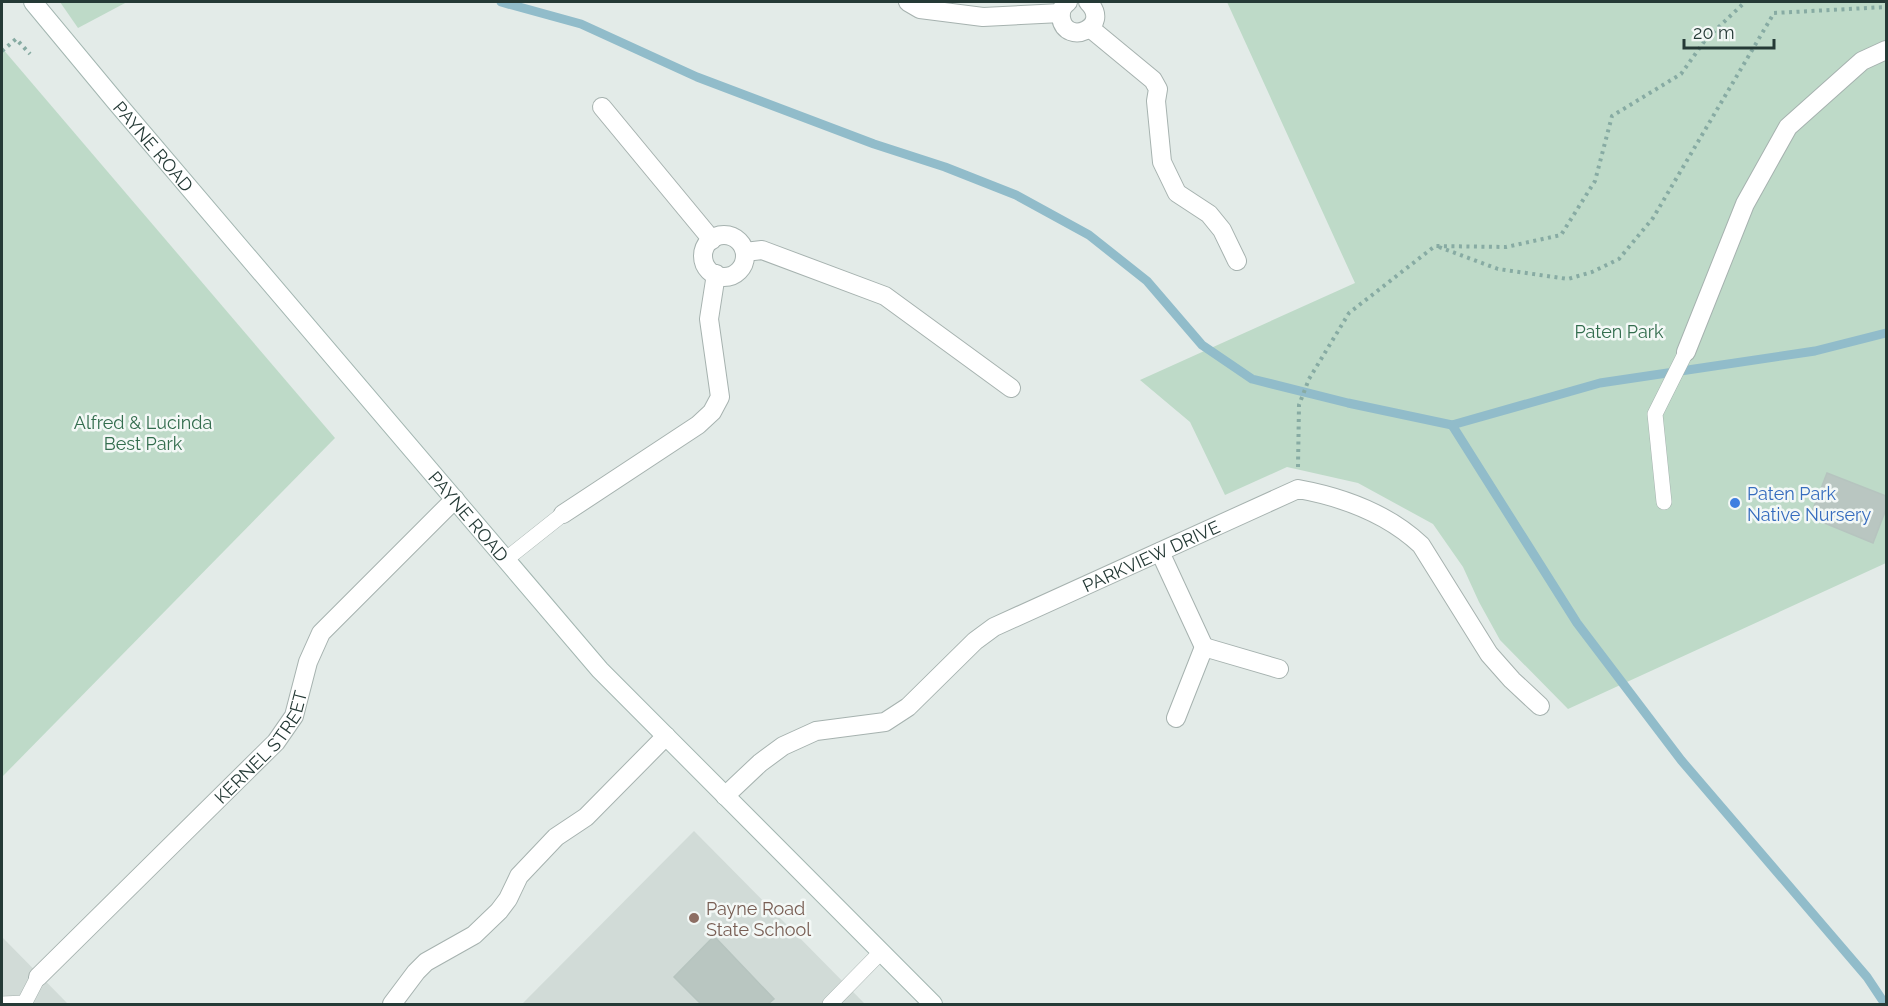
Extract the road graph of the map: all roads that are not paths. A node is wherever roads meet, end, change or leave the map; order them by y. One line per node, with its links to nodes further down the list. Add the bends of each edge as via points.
1 (33, 2): 14 (street, PAYNE ROAD)
2 (908, 2): 4 (street, via 920,9 983,17)
3 (1088, 2): 5 (street, via 1095,14)
4 (1064, 7): 5 (street, via 1063,23 1070,31 1080,33)
5 (1090, 28): 10 (street, via 1153,80 1158,89 1162,162 1177,193 1209,214)
6 (1887, 50): 12 (street, via 1862,62 1788,127 1745,204)
7 (602, 106): 8 (street)
8 (712, 240): 9 (street, via 732,236); 11 (street, via 704,258)
9 (745, 252): 11 (street, via 740,270 729,276); 13 (street, via 762,250 885,296)
10 (1237, 261)
11 (716, 274): 16 (street, via 710,319 720,397 712,412)
12 (1686, 352): 15 (lane, via 1656,414)
13 (1011, 388)
14 (455, 499): 18 (street, PAYNE ROAD); 26 (street, KERNEL STREET, via 321,633 308,663 294,716 276,742)
15 (1664, 502)
16 (563, 514): 18 (lane)
17 (1160, 552): 19 (street); 21 (street, PARKVIEW DRIVE, via 1298,489 1359,506 1421,545 1489,654); 24 (street, PARKVIEW DRIVE, via 994,627 975,640 908,707 885,722 816,731 783,746)
18 (506, 560): 23 (street, PAYNE ROAD, via 600,669)
19 (1204, 647): 20 (street); 22 (street)
20 (1279, 669)
21 (1540, 706)
22 (1176, 718)
23 (666, 736): 24 (street, PAYNE ROAD); 29 (street, via 586,817 556,837 519,876 499,911 474,935 426,962)
24 (726, 796): 25 (street, PAYNE ROAD)
25 (880, 953): 30 (lane); 31 (street, PAYNE ROAD)
26 (38, 977): 28 (lane)
27 (2, 1004): 28 (lane)
28 (25, 1004)
29 (392, 1005)
30 (830, 1005)
31 (933, 1005)

